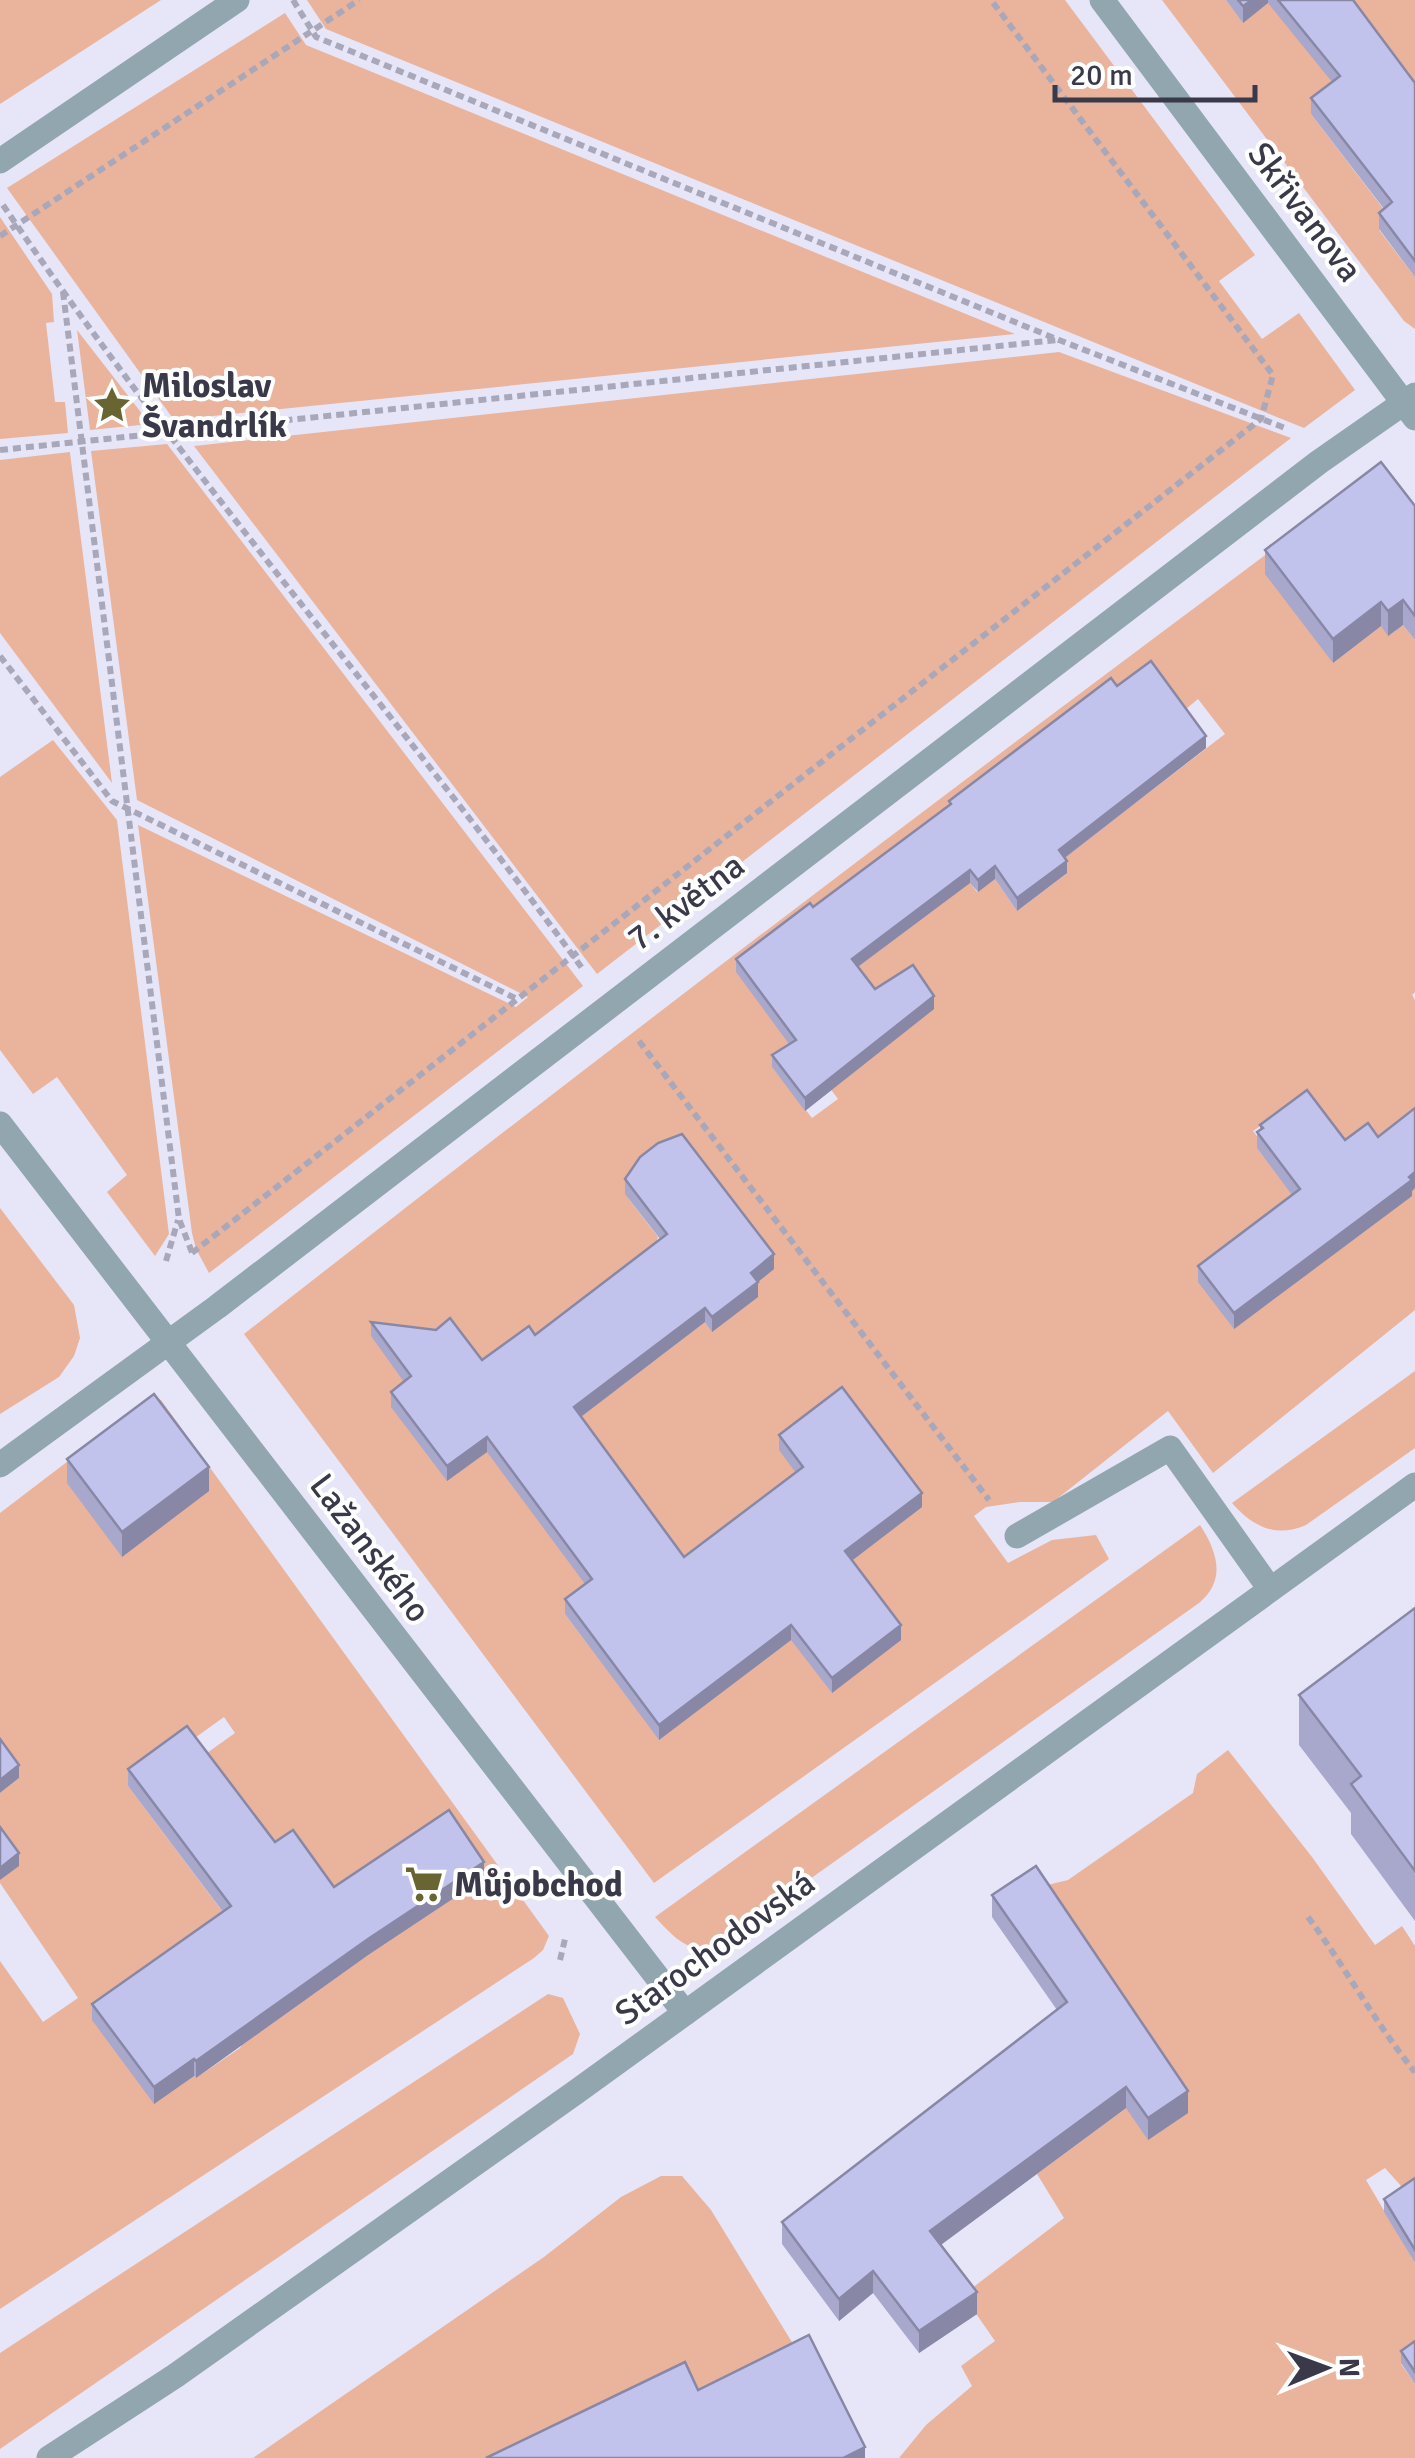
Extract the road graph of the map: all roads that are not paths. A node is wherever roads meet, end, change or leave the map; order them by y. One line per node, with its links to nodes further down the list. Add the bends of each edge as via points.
1 (237, 0): 3 (street)
2 (1102, 0): 4 (street, Skřivanova)
3 (0, 161)
4 (1412, 405): 6 (street, 7. května, via 1319,462)
5 (0, 1124): 6 (street, Lažanského)
6 (166, 1342): 7 (street, 7. května); 11 (street, Lažanského)
7 (0, 1465)
8 (1415, 1485): 10 (street, Starochodovská)
9 (1017, 1536): 10 (street, via 1170,1448)
10 (1270, 1589): 11 (street, Starochodovská)
11 (685, 2012): 12 (street, Starochodovská, via 176,2376)
12 (49, 2458)

